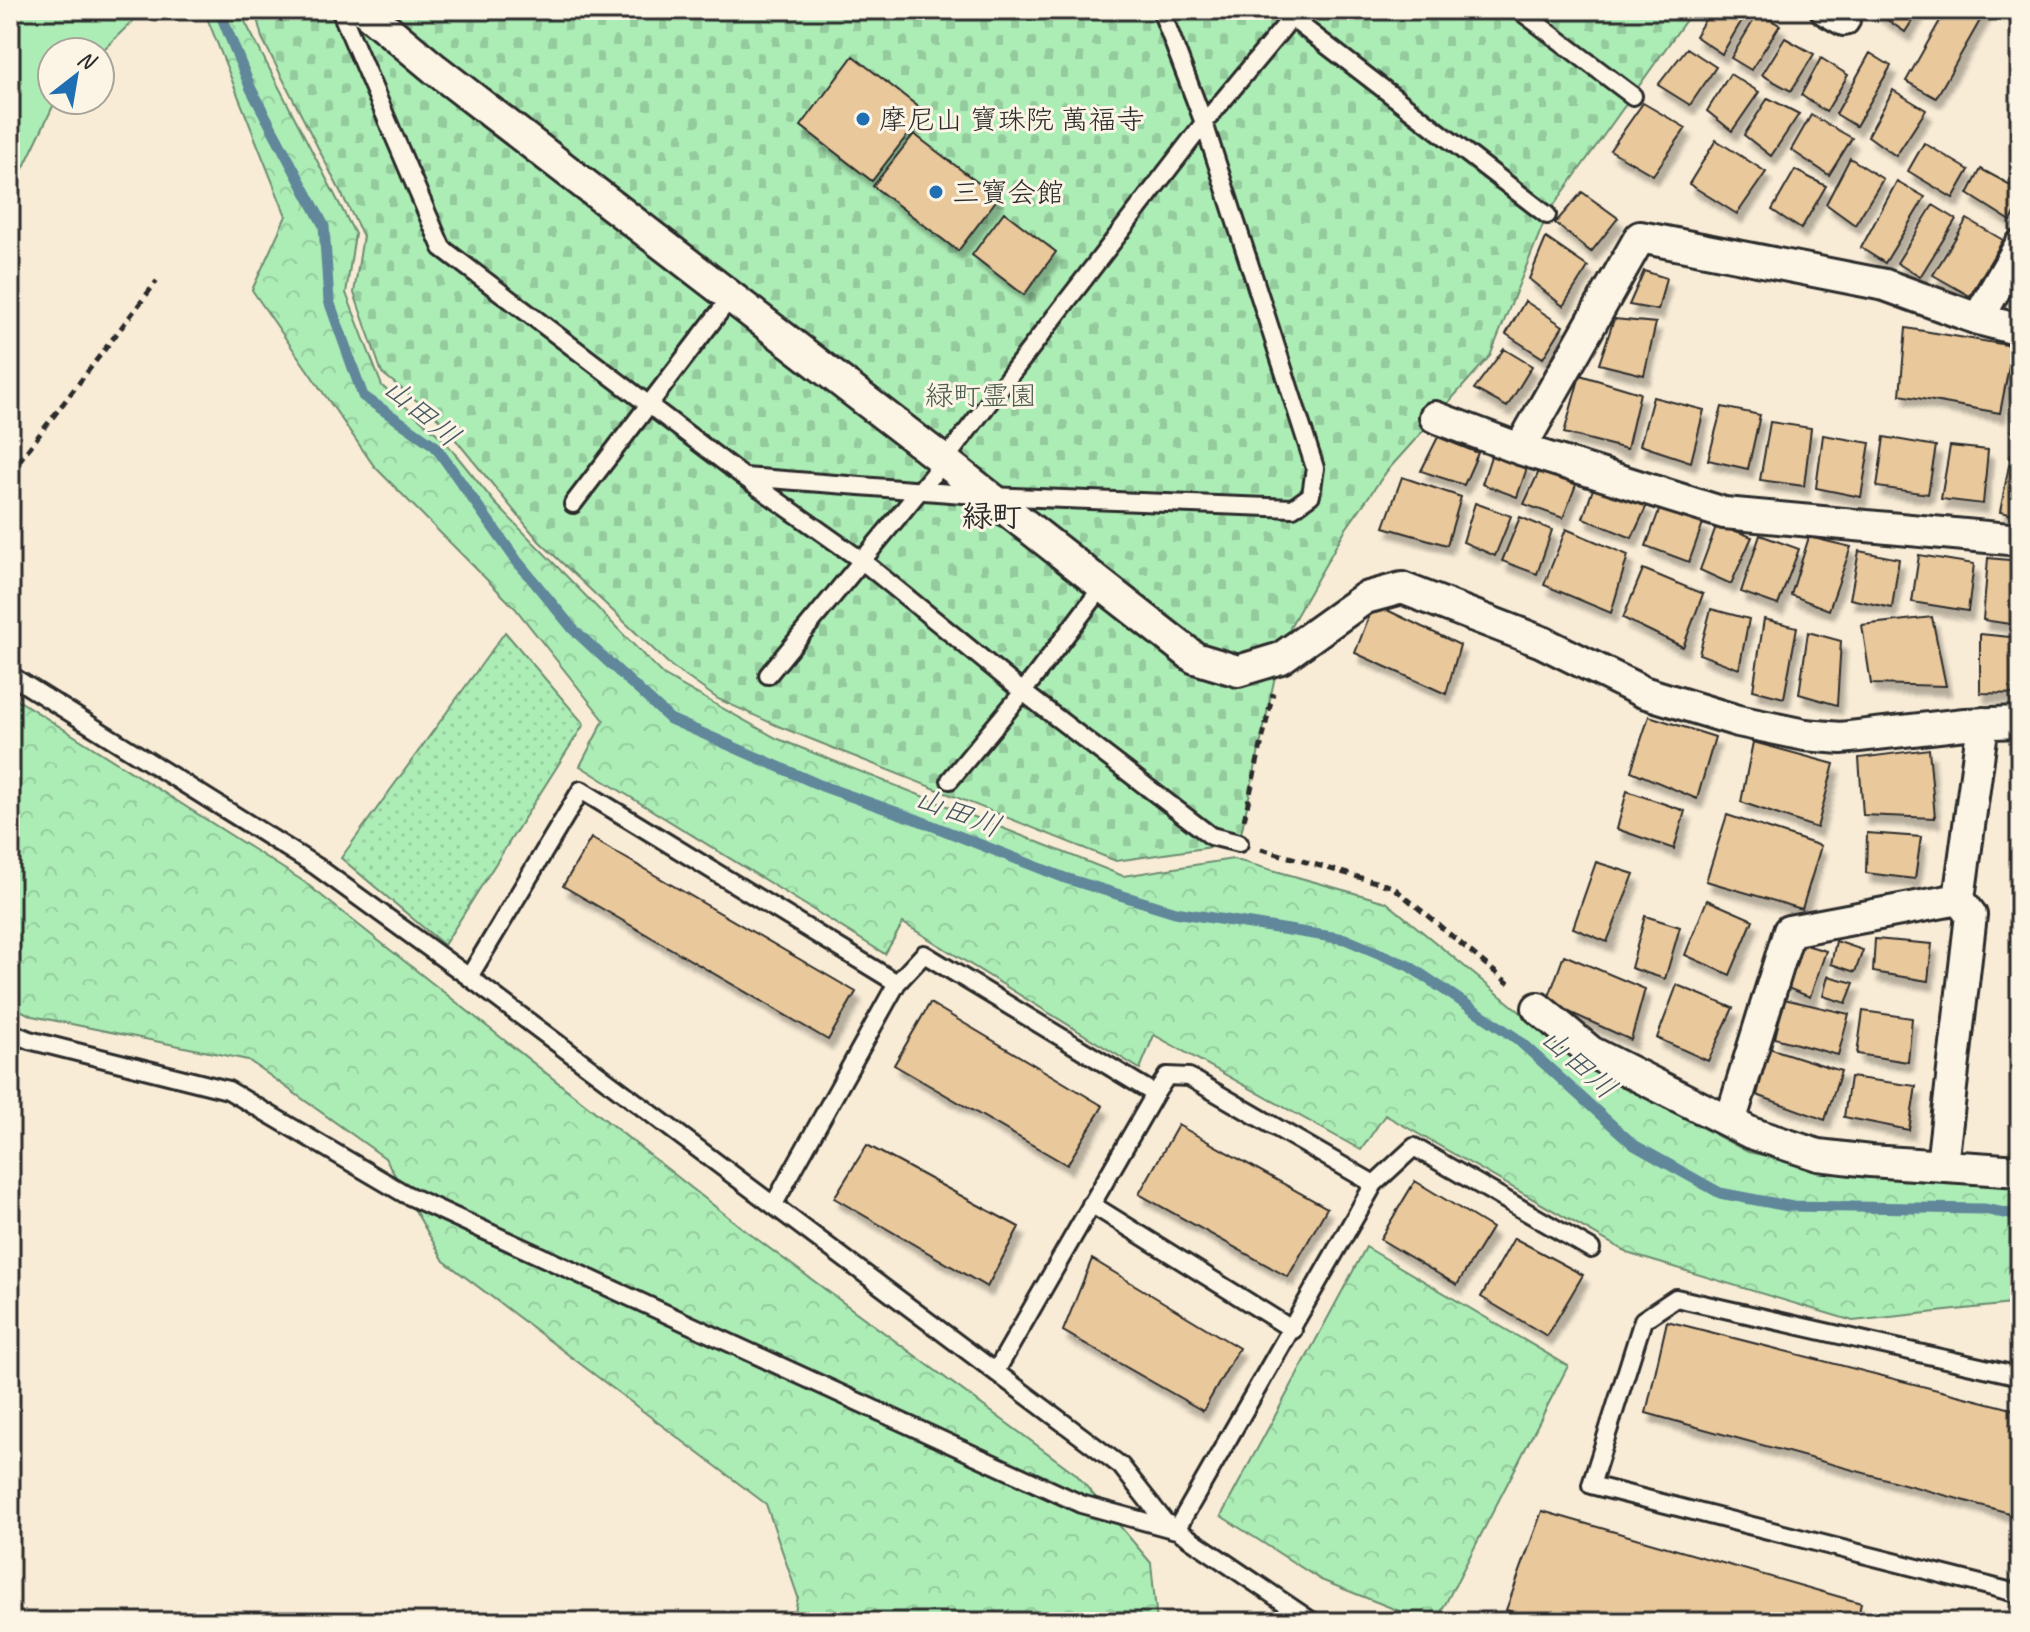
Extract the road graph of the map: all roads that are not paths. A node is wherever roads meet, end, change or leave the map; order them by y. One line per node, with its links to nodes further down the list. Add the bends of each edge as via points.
1 (340, 10): 13 (lane, via 442,248)
2 (364, 10): 10 (street)
3 (1161, 10): 7 (lane)
4 (1519, 10): 6 (lane)
5 (1290, 13): 7 (lane); 8 (lane)
6 (1633, 96)
7 (1204, 123): 16 (lane); 19 (lane, via 1315,468 1311,495 1293,508)
8 (1547, 215)
9 (2020, 246): 11 (street)
10 (731, 297): 13 (lane); 16 (street)
11 (1978, 319): 12 (street); 15 (street, via 1885,285 1640,237)
12 (2020, 330)
13 (649, 404): 17 (lane); 20 (lane)
14 (1435, 417): 15 (street)
15 (1520, 449): 21 (street, via 1724,513)
16 (944, 461): 18 (lane); 19 (street)
17 (744, 477): 18 (lane); 22 (lane)
18 (916, 492): 19 (lane); 22 (lane)
19 (989, 496): 23 (street)
20 (573, 504)
21 (2020, 540)
22 (861, 560): 25 (lane); 26 (lane)
23 (1103, 586): 26 (lane); 28 (street, via 1195,658 1238,671 1281,658 1365,598 1402,588 1542,642 1643,692 1738,721 1841,738)
24 (10, 675): 32 (lane, via 316,866)
25 (768, 675)
26 (1023, 692): 29 (lane); 30 (lane, via 1211,836)
27 (2020, 722): 28 (street)
28 (1983, 723): 31 (street)
29 (950, 780)
30 (1239, 843)
31 (1959, 899): 37 (street, via 1789,931); 38 (street, via 1971,915)
32 (469, 977): 33 (lane, via 581,790); 41 (lane)
33 (897, 983): 36 (lane, via 924,954); 41 (lane)
34 (1538, 1008): 37 (street, via 1591,1052)
35 (10, 1032): 47 (lane, via 228,1090 405,1194 1081,1504)
36 (1155, 1094): 40 (lane, via 1167,1076 1189,1077); 42 (lane)
37 (1730, 1122): 38 (street, via 1818,1155)
38 (1942, 1165): 39 (street)
39 (2020, 1171)
40 (1374, 1184): 43 (lane, via 1414,1147); 44 (lane)
41 (774, 1204): 45 (lane)
42 (1091, 1204): 44 (lane); 45 (lane)
43 (1591, 1249)
44 (1293, 1330): 47 (lane)
45 (996, 1371): 47 (lane, via 1121,1466)
46 (2020, 1376): 48 (lane, via 1676,1298 1643,1320 1591,1485)
47 (1176, 1530): 49 (lane)
48 (2020, 1594)
49 (1313, 1622)

